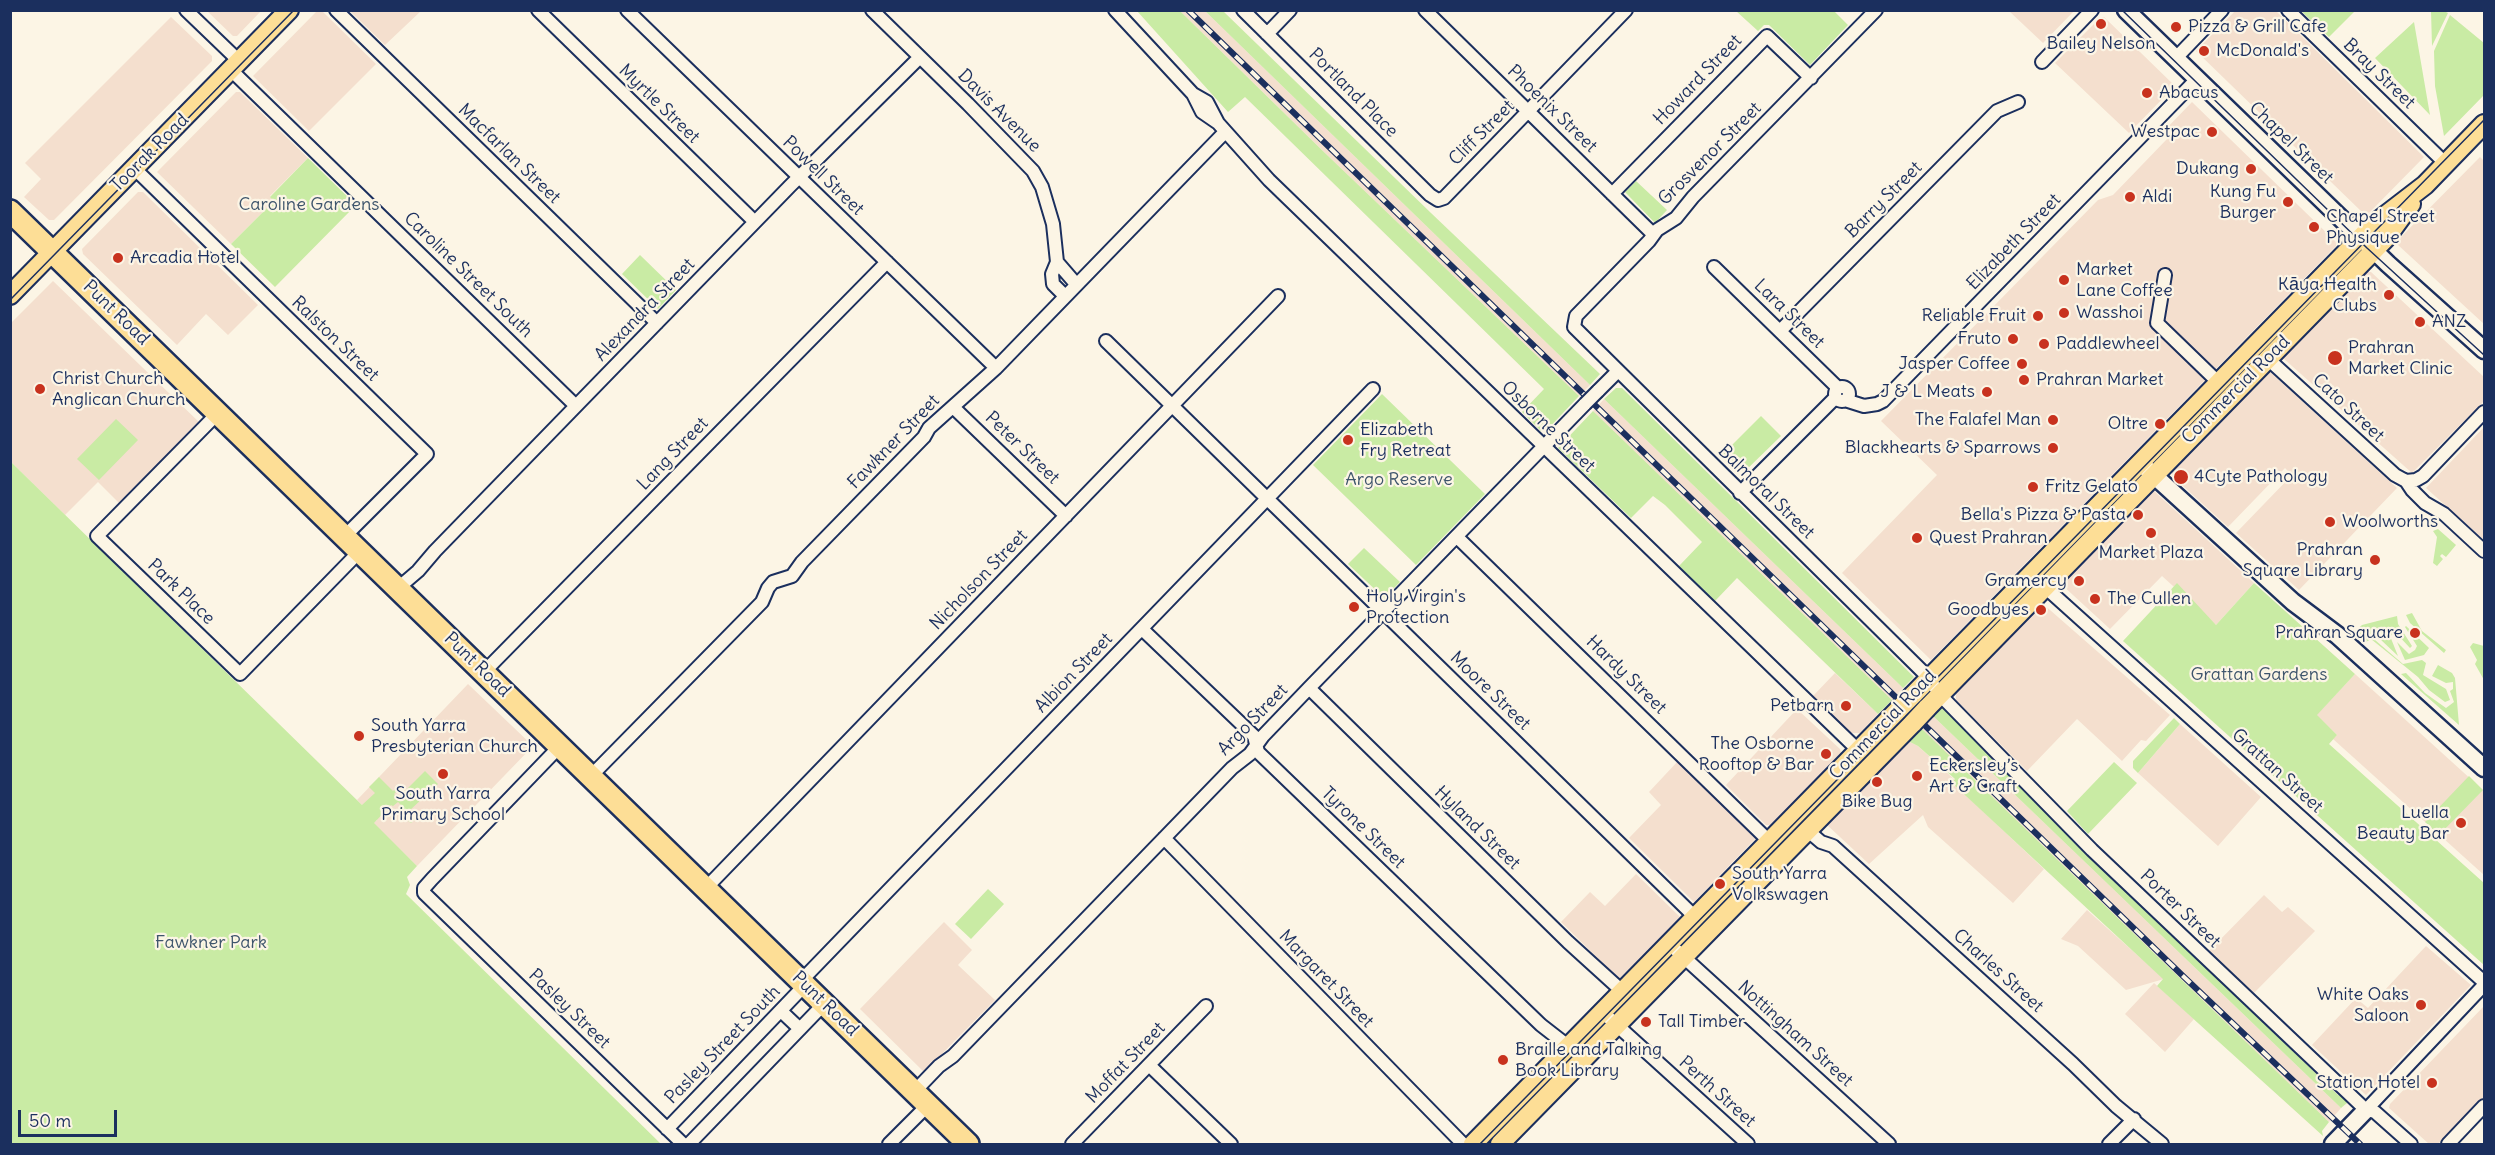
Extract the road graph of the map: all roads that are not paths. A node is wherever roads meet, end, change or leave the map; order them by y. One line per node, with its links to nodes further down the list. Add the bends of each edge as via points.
1 (186, 10): 21 (street, Caroline Street South)
2 (289, 10): 21 (main road, Toorak Road)
3 (336, 10): 46 (street, Macfarlan Street)
4 (538, 10): 34 (street, Myrtle Street)
5 (627, 10): 30 (street, Powell Street)
6 (872, 10): 18 (street, Davis Avenue)
7 (1115, 10): 26 (street, Osborne Street, via 1193,94 1211,106)
8 (1243, 10): 17 (street, Portland Place)
9 (1290, 10): 17 (street)
10 (1425, 10): 25 (street, Phoenix Street)
11 (1626, 10): 25 (street, Cliff Street)
12 (1876, 10): 22 (street, Grosvenor Street)
13 (2092, 10): 20 (street)
14 (2126, 10): 19 (street, Chapel Street)
15 (2222, 10): 19 (street)
16 (2288, 10): 28 (street, Bray Street)
17 (1267, 34): 32 (street, Portland Place)
18 (920, 57): 30 (street, Alexandra Street); 39 (street, Davis Avenue, via 1033,171 1049,206)
19 (2176, 58): 23 (street, Chapel Street)
20 (2042, 62)
21 (235, 65): 29 (main road, Toorak Road); 57 (street, Caroline Street South)
22 (1811, 78): 31 (street, Howard Street, via 1767,36); 35 (street, Grosvenor Street, via 1676,218)
23 (2197, 79): 36 (street, Chapel Street); 56 (street, Elizabeth Street, via 1883,400 1864,406)
24 (2018, 102): 48 (street, Barry Street, via 1997,111)
25 (1528, 112): 31 (street, Phoenix Street); 32 (street, Cliff Street)
26 (1222, 128): 42 (street, Fawkner Street); 62 (street, Osborne Street, via 1269,180)
27 (2481, 133): 28 (main road, Commercial Road)
28 (2446, 164): 36 (main road, Commercial Road, via 2373,225)
29 (134, 168): 37 (main road, Toorak Road); 69 (street, Ralston Street, via 427,454)
30 (799, 178): 34 (street, Alexandra Street); 38 (street, Powell Street)
31 (1612, 194): 35 (street, Phoenix Street)
32 (1438, 200)
33 (10, 211): 37 (highway, Punt Road)
34 (755, 222): 46 (street, Alexandra Street)
35 (1653, 234): 47 (street, Grosvenor Street)
36 (2367, 244): 50 (street, Chapel Street); 51 (main road, Commercial Road); 54 (main road, Commercial Road)
37 (52, 252): 43 (main road, Toorak Road); 61 (highway, Punt Road)
38 (887, 262): 52 (street, Powell Street); 75 (street, Lang Street)
39 (1056, 262): 42 (street); 44 (street, Davis Avenue, via 1053,284)
40 (1714, 267): 48 (street, Lara Street)
41 (2165, 275): 54 (street, via 2157,323)
42 (1077, 284): 44 (street, Fawkner Street)
43 (10, 295)
44 (1065, 296): 52 (street, Fawkner Street)
45 (1278, 296): 58 (street, Nicholson Street)
46 (657, 323): 57 (street, Alexandra Street)
47 (1573, 323): 53 (street, Balmoral Street)
48 (1780, 331): 56 (street, Lara Street)
49 (1106, 341): 58 (street, Moore Street)
50 (2484, 350)
51 (2267, 358): 63 (main road, Commercial Road); 64 (street, Cato Street, via 2395,475)
52 (996, 368): 59 (street, Fawkner Street)
53 (1618, 371): 62 (street, Argo Street, bridge); 65 (street, Balmoral Street)
54 (2219, 383): 76 (main road, Commercial Road)
55 (1373, 389): 66 (street, Albion Street)
56 (1840, 395): 65 (street)
57 (576, 406): 72 (street, Alexandra Street)
58 (1172, 406): 66 (street, Moore Street); 67 (street, Nicholson Street)
59 (953, 407): 67 (street, Peter Street); 82 (street, Fawkner Street, via 792,576 773,582 762,602)
60 (2484, 412): 64 (street, via 2423,476)
61 (217, 414): 69 (highway, Punt Road); 69 (street, Park Place, via 97,536 240,674)
62 (1544, 447): 68 (street, Argo Street); 80 (street, Osborne Street)
63 (2150, 473): 71 (main road, Commercial Road); 81 (street)
64 (2408, 481): 70 (street, Cato Street, via 2425,503 2444,514)
65 (1740, 493): 76 (street, Balmoral Street)
66 (1268, 498): 73 (street, Moore Street); 74 (street, Albion Street)
67 (1066, 516): 86 (street, Nicholson Street)
68 (1457, 537): 73 (street, Argo Street); 85 (street, Hardy Street)
69 (352, 544): 72 (highway, Punt Road)
70 (2484, 551)
71 (2045, 587): 76 (main road, Commercial Road); 90 (street, Grattan Street)
72 (397, 589): 75 (highway, Punt Road)
73 (1383, 612): 77 (street, Argo Street); 87 (street, Moore Street)
74 (1142, 629): 78 (street, Tyrone Street, via 1254,736); 89 (street, Albion Street)
75 (484, 672): 79 (highway, Punt Road)
76 (1934, 686): 80 (main road, Commercial Road, bridge, via 1913,695); 83 (main road, Commercial Road, bridge, via 1927,708); 101 (street, Porter Street, via 2105,863)
77 (1309, 688): 78 (street, Argo Street); 91 (street, Hyland Street)
78 (1256, 746): 84 (street, Argo Street); 97 (street, Tyrone Street, via 1541,1025)
79 (560, 747): 82 (highway, Punt Road); 103 (street, Pasley Street, via 424,891)
80 (1858, 750): 85 (main road, Commercial Road)
81 (2484, 768)
82 (591, 776): 86 (highway, Punt Road)
83 (1808, 830): 88 (main road, Commercial Road); 102 (street, Charles Street, via 1841,853)
84 (1164, 838): 99 (street, Argo Street, via 939,1066); 110 (street, Margaret Street)
85 (1769, 841): 87 (main road, Commercial Road)
86 (706, 888): 89 (highway, Punt Road)
87 (1694, 916): 91 (main road, Commercial Road)
88 (1679, 953): 95 (main road, Commercial Road); 114 (street, Nottingham Street)
89 (803, 983): 92 (highway, Punt Road); 94 (street, Pasley Street South)
90 (2484, 983): 101 (street)
91 (1622, 991): 97 (main road, Commercial Road)
92 (824, 1004): 96 (street); 99 (highway, Punt Road)
93 (1206, 1006): 98 (street, Moffat Street)
94 (781, 1011): 96 (street); 103 (street, Pasley Street South)
95 (1613, 1022): 112 (main road, Commercial Road); 113 (street, Perth Street)
96 (800, 1029): 105 (street)
97 (1568, 1046): 111 (main road, Commercial Road)
98 (1149, 1065): 108 (street, Moffat Street); 109 (street)
99 (921, 1098): 106 (street, Argo Street); 107 (highway, Punt Road)
100 (2484, 1106): 119 (street)
101 (2366, 1110): 117 (street); 118 (street, Porter Street, via 2375,1112)
102 (2134, 1119): 115 (street); 116 (street, Charles Street)
103 (667, 1129): 104 (street, Pasley Street)
104 (683, 1144)
105 (689, 1144)
106 (889, 1144)
107 (968, 1144)
108 (1072, 1144)
109 (1231, 1144)
110 (1463, 1144)
111 (1473, 1144)
112 (1500, 1144)
113 (1748, 1144)
114 (1889, 1144)
115 (2109, 1144)
116 (2162, 1144)
117 (2333, 1144)
118 (2411, 1144)
119 (2448, 1144)

